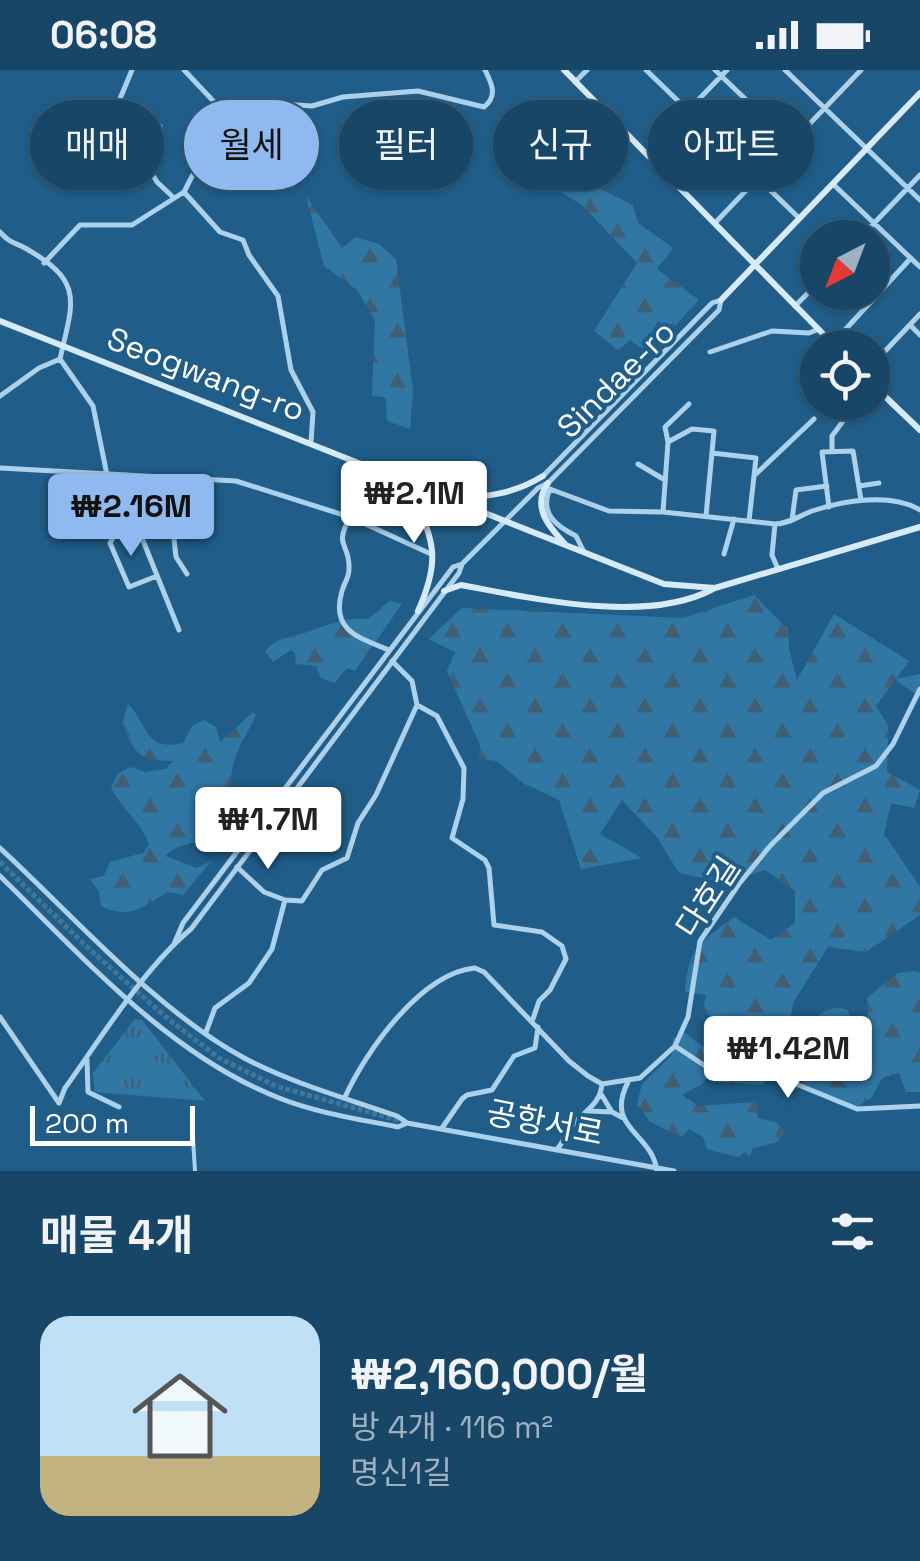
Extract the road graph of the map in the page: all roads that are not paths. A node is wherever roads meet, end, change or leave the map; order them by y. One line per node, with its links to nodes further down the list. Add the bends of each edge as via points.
1 (132, 70): 13 (street)
2 (184, 70): 14 (street)
3 (486, 70): 18 (street, via 494,90 484,107 418,91)
4 (564, 70): 11 (main road)
5 (587, 70): 11 (street)
6 (646, 70): 15 (street)
7 (715, 70): 10 (street)
8 (784, 70): 19 (street)
9 (858, 71): 19 (street)
10 (724, 73): 16 (street); 17 (street)
11 (576, 82): 22 (main road)
12 (920, 93): 21 (main road, Sindae-ro)
13 (120, 100)
14 (212, 100)
15 (677, 100)
16 (698, 100)
17 (750, 100)
18 (319, 104)
19 (824, 108): 20 (street); 21 (street)
20 (814, 119)
21 (866, 148): 24 (main road, Sindae-ro); 25 (street)
22 (648, 153)
23 (920, 175): 25 (street)
24 (834, 184): 33 (main road, Sindae-ro); 34 (street)
25 (908, 188): 32 (street); 35 (street)
26 (164, 189): 31 (street)
27 (684, 190): 36 (main road)
28 (747, 190): 36 (street)
29 (770, 190): 33 (street)
30 (184, 192): 31 (street); 62 (street, via 220,232 243,240 278,296 291,370 313,412)
31 (174, 198): 40 (street, via 132,225 80,225)
32 (920, 200)
33 (799, 218): 41 (main road, Sindae-ro)
34 (872, 220)
35 (876, 220)
36 (716, 222): 41 (main road)
37 (0, 232): 40 (street)
38 (890, 237): 39 (street)
39 (912, 258): 42 (street); 50 (street)
40 (44, 263): 52 (street, via 70,288)
41 (754, 266): 43 (main road, Sindae-ro); 45 (main road)
42 (920, 267)
43 (721, 300): 71 (street, Sindae-ro, via 719,310)
44 (800, 301): 45 (street)
45 (795, 306): 49 (main road)
46 (920, 314): 48 (street)
47 (0, 321): 52 (main road, Seogwang-ro)
48 (910, 325): 51 (street); 53 (street)
49 (818, 329): 54 (street, via 772,331)
50 (848, 330)
51 (920, 335)
52 (63, 344): 55 (street); 62 (main road, Seogwang-ro)
53 (890, 346)
54 (710, 352)
55 (60, 359): 56 (street); 68 (street, via 94,406)
56 (0, 396)
57 (890, 401): 61 (main road)
58 (688, 404): 63 (street, via 665,427)
59 (814, 420): 70 (street)
60 (843, 420): 64 (street)
61 (920, 430)
62 (312, 442): 74 (main road, Seogwang-ro)
63 (668, 442): 65 (street, via 692,429 714,432); 73 (street)
64 (832, 450): 76 (street, via 822,452); 77 (street, via 853,451)
65 (712, 453): 70 (street, via 756,458); 84 (street)
66 (638, 464): 73 (street)
67 (0, 468): 68 (street)
68 (107, 475): 69 (street)
69 (116, 476): 72 (street); 82 (street)
70 (754, 476): 87 (street)
71 (545, 479): 78 (main road, via 502,494); 89 (street, Sindae-ro); 92 (main road, via 543,513)
72 (196, 480): 85 (street, via 236,481); 98 (street, via 174,539)
73 (665, 480): 83 (street)
74 (407, 482): 78 (main road, Seogwang-ro); 85 (street); 95 (main road)
75 (879, 483): 77 (street)
76 (827, 486): 80 (street); 88 (street, via 796,490)
77 (858, 486): 79 (street)
78 (447, 498): 89 (main road, Seogwang-ro)
79 (861, 500): 80 (street); 81 (street)
80 (829, 507): 88 (street)
81 (920, 510)
82 (129, 511): 99 (street); 99 (street, via 110,543 129,587)
83 (663, 512): 84 (street); 93 (street, via 609,511 550,489 550,519 576,536)
84 (706, 516): 86 (street)
85 (350, 517): 95 (street); 104 (street, via 340,538 349,559 340,603 343,626)
86 (734, 519): 87 (street); 94 (street)
87 (749, 520): 90 (street)
88 (792, 520): 90 (street)
89 (503, 521): 92 (main road, Seogwang-ro); 96 (street, Sindae-ro)
90 (774, 524): 97 (street)
91 (920, 527): 97 (main road)
92 (567, 546): 93 (main road, Seogwang-ro)
93 (584, 552): 100 (main road, Seogwang-ro, via 664,584)
94 (724, 554)
95 (434, 556): 102 (main road)
96 (462, 564): 101 (street); 102 (street, via 452,567)
97 (778, 569): 100 (main road)
98 (186, 574)
99 (157, 576): 103 (street)
100 (715, 588): 101 (main road, via 666,603 606,606 461,585)
101 (444, 591): 105 (street)
102 (418, 612): 104 (street)
103 (180, 630)
104 (389, 650): 112 (street, via 183,923)
105 (392, 660): 107 (street, via 412,682); 109 (street)
106 (920, 689): 120 (street, 다호길, via 876,766 822,793 739,884 700,941 688,1018)
107 (416, 705): 111 (street, via 347,858 322,870 302,901); 116 (street, via 436,716 464,768 452,838 489,868 494,925 542,932 565,952 539,1001)
108 (0, 848): 113 (street)
109 (238, 867): 111 (street, via 264,892); 112 (street)
110 (0, 876): 114 (street)
111 (285, 900): 117 (street, via 272,949 249,983 215,1008)
112 (174, 944): 113 (street)
113 (143, 984): 114 (street); 117 (street)
114 (130, 1000): 118 (street); 121 (street)
115 (0, 1017): 123 (street)
116 (536, 1022): 124 (street, via 569,1060); 127 (street, via 476,968 435,981 364,1060); 134 (street, via 535,1048 514,1056 492,1090 462,1099)
117 (206, 1032): 127 (street, via 280,1076)
118 (173, 1035): 119 (street); 133 (street, via 282,1099 333,1114)
119 (167, 1044)
120 (675, 1046): 122 (street, 다호길); 128 (street, via 725,1080 784,1078 857,1109)
121 (87, 1058): 125 (street); 129 (street, via 88,1092)
122 (628, 1082): 124 (street); 132 (street)
123 (48, 1084): 125 (street); 125 (street, via 59,1103)
124 (602, 1084): 126 (street)
125 (65, 1088)
126 (601, 1094): 130 (street); 131 (street)
127 (345, 1098): 133 (street)
128 (920, 1106)
129 (118, 1107)
130 (589, 1111): 131 (street); 136 (street)
131 (612, 1112): 132 (street)
132 (623, 1118): 137 (street, via 654,1156)
133 (407, 1123): 134 (street, 공항서로)
134 (442, 1128): 136 (street, 공항서로)
135 (193, 1138): 138 (street)
136 (558, 1148): 137 (street, 공항서로)
137 (657, 1170): 139 (street, 공항서로)
138 (195, 1171)
139 (674, 1171)

